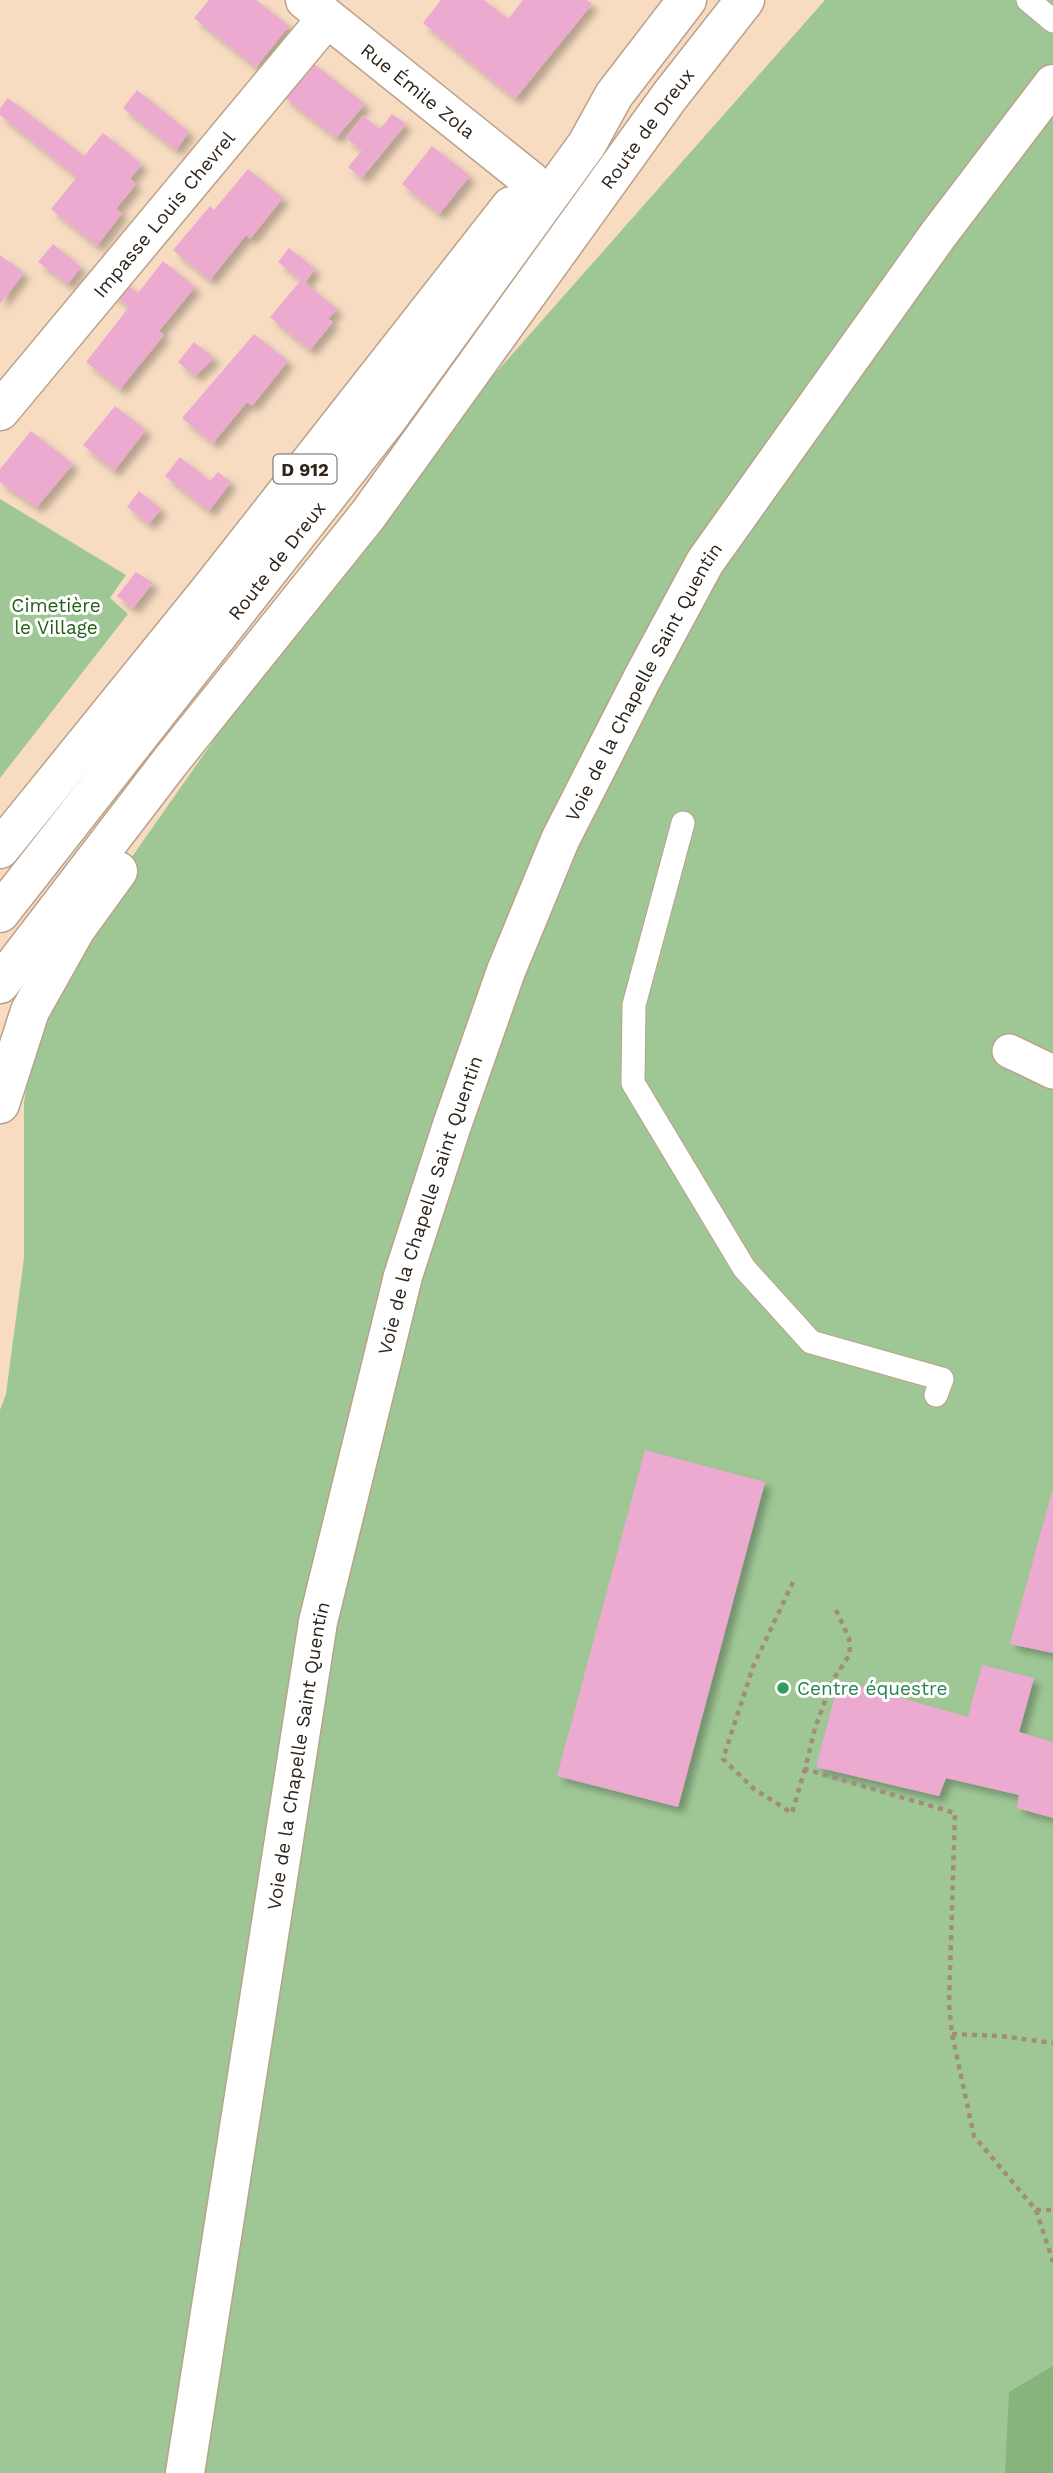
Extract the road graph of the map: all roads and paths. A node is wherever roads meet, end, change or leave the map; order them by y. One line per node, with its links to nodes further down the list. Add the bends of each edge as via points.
1 (687, 0): 7 (main road, Route de Dreux / D 912)
2 (745, 0): 10 (main road, Route de Dreux, via 669,97 368,515)
3 (1028, 0): 5 (lane)
4 (316, 9): 8 (main road, Rue Émile Zola); 9 (main road, Impasse Louis Chevrel)
5 (1053, 21)
6 (1053, 84): 27 (main road, Voie de la Chapelle Saint Quentin, via 938,236 705,562 560,840 506,971 403,1276 318,1622)
7 (614, 95): 8 (main road, Route de Dreux / D 912, via 572,124); 13 (main road, Route de Dreux, via 587,144 386,421)
8 (531, 181): 12 (main road, Route de Dreux / D 912)
9 (0, 411)
10 (170, 762): 14 (main road, Route de Dreux); 17 (main road, Route de Dreux, via 162,808 76,929 30,1011)
11 (683, 823): 18 (lane, via 634,1005 633,1083 744,1268 811,1342 942,1379)
12 (0, 849)
13 (0, 913)
14 (0, 984)
15 (1009, 1051): 16 (street)
16 (1053, 1072)
17 (0, 1104)
18 (936, 1395)
19 (793, 1582): 21 (path, via 752,1667 723,1759 754,1790 792,1814)
20 (836, 1611): 21 (path, via 849,1638 850,1654 833,1680)
21 (805, 1769): 22 (path, via 955,1813)
22 (952, 2034): 23 (path); 24 (path, via 974,2136)
23 (1053, 2043)
24 (1036, 2210): 25 (path); 26 (path)
25 (1053, 2210)
26 (1053, 2262)
27 (185, 2473)

